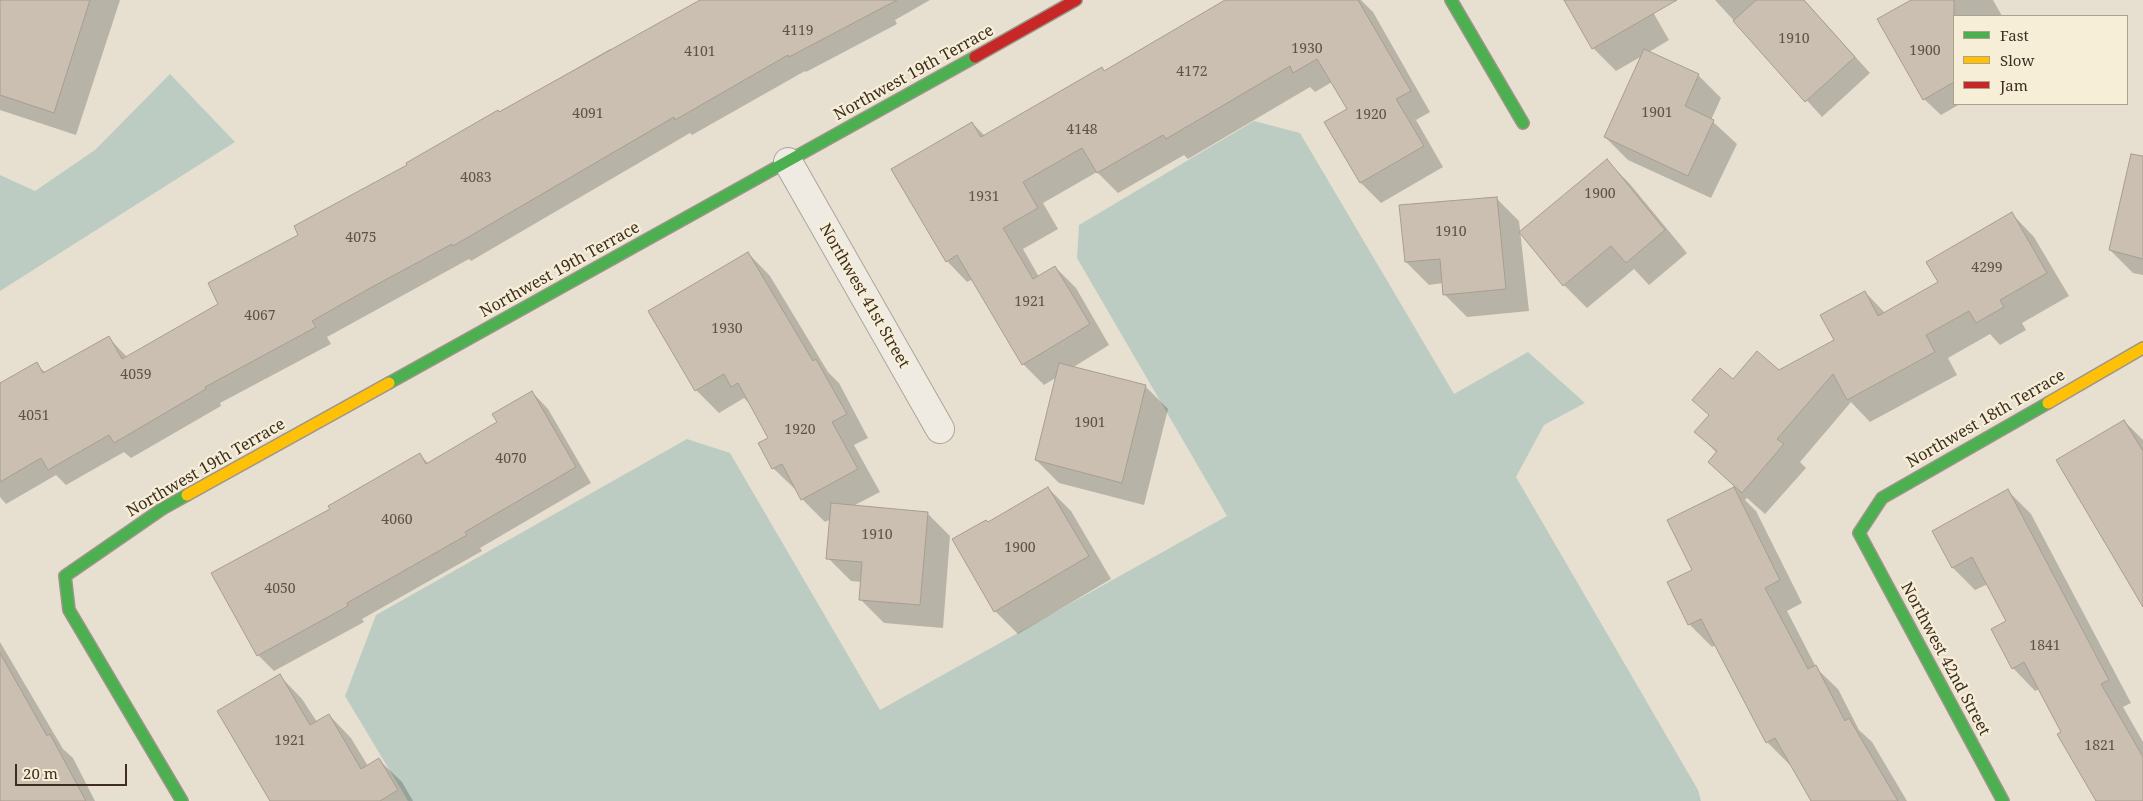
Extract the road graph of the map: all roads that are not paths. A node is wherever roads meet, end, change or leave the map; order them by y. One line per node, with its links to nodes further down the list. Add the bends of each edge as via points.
1 (1076, 0): 4 (street, Northwest 19th Terrace)
2 (1450, 0): 3 (street)
3 (1523, 123)
4 (788, 162): 6 (street, Northwest 41st Street); 8 (street, Northwest 19th Terrace, via 162,509 65,576 69,610)
5 (2143, 348): 7 (street, Northwest 18th Terrace, via 1882,498)
6 (940, 429)
7 (1859, 533): 9 (street, Northwest 42nd Street)
8 (182, 801)
9 (2003, 801)

